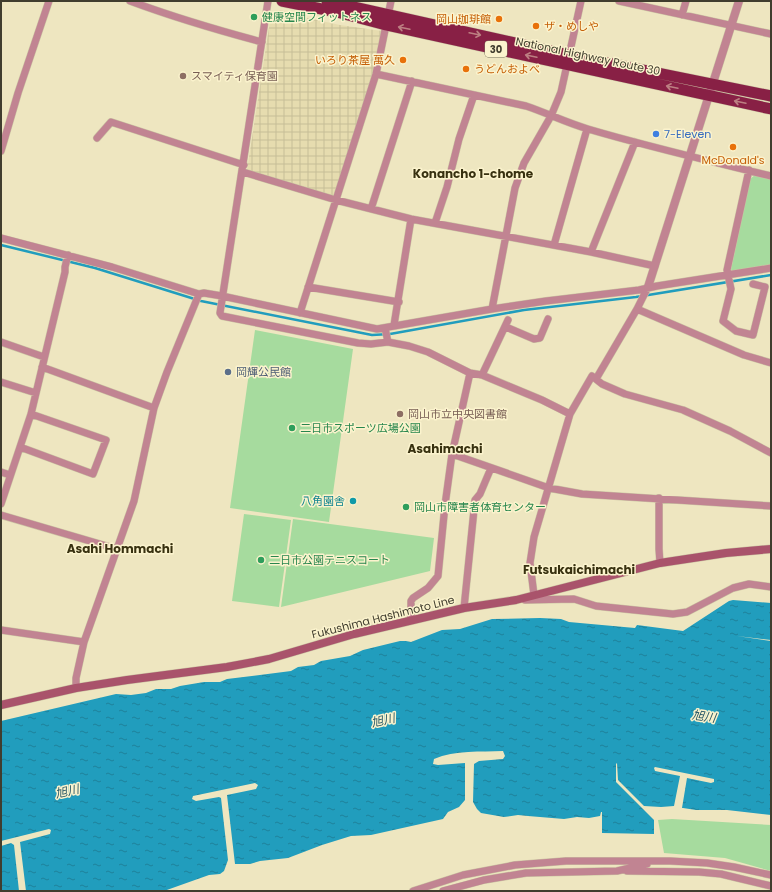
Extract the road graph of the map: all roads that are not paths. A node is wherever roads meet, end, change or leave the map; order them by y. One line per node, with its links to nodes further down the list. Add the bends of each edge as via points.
1 (49, 1): 29 (street)
2 (130, 1): 16 (street, via 166,15)
3 (268, 1): 16 (street)
4 (282, 1): 13 (highway, National Highway Route 30 / 30)
5 (328, 1): 13 (highway, National Highway Route 30 / 30)
6 (391, 1): 13 (street)
7 (581, 1): 17 (street)
8 (619, 1): 11 (street)
9 (686, 1): 12 (street)
10 (739, 1): 14 (street)
11 (636, 3): 12 (street)
12 (682, 15): 14 (street)
13 (387, 20): 17 (highway, National Highway Route 30 / 30); 18 (street)
14 (731, 26): 15 (street); 20 (street)
15 (771, 34)
16 (262, 42): 31 (street)
17 (568, 60): 20 (highway, National Highway Route 30 / 30); 22 (highway, National Highway Route 30 / 30, one-way to 17); 25 (street, via 561,92)
18 (376, 74): 19 (street); 34 (street)
19 (412, 81): 21 (street); 35 (street)
20 (713, 84): 22 (street); 23 (highway, National Highway Route 30 / 30)
21 (474, 95): 25 (street, via 526,106); 37 (street)
22 (710, 96): 24 (highway, National Highway Route 30 / 30, one-way to 22); 30 (street)
23 (771, 96)
24 (771, 109)
25 (551, 116): 26 (street); 38 (street, via 524,163 515,188)
26 (587, 129): 28 (street); 40 (street)
27 (97, 138): 31 (street, via 111,122)
28 (635, 142): 30 (street); 41 (street)
29 (1, 151)
30 (690, 157): 32 (street); 43 (street)
31 (243, 168): 34 (street); 50 (street)
32 (749, 170): 33 (street); 45 (street, via 727,270)
33 (771, 176)
34 (336, 200): 35 (street); 47 (street)
35 (371, 210): 36 (street)
36 (411, 219): 37 (street); 51 (street)
37 (434, 223): 38 (street)
38 (507, 236): 40 (street); 52 (street)
39 (1, 238): 42 (street)
40 (554, 245): 41 (street)
41 (591, 252): 43 (street)
42 (67, 256): 49 (street, via 145,277); 59 (street)
43 (655, 266): 48 (street)
44 (771, 268): 45 (street)
45 (729, 276): 46 (street, via 731,289 723,321 736,331 753,335 765,287); 48 (street)
46 (753, 284)
47 (308, 287): 51 (street); 54 (street)
48 (647, 289): 52 (street); 53 (street)
49 (197, 298): 50 (street, via 204,293); 67 (street)
50 (222, 298): 54 (street); 57 (street, via 222,316 358,343 378,344)
51 (399, 302): 56 (street)
52 (492, 309): 56 (street)
53 (637, 309): 60 (street); 64 (street)
54 (300, 313): 57 (street, via 377,329)
55 (548, 319): 63 (street, via 540,338 534,339 507,324)
56 (394, 325): 57 (street)
57 (386, 334): 62 (street)
58 (1, 342): 59 (street)
59 (44, 357): 61 (street)
60 (771, 363)
61 (42, 367): 66 (street); 67 (street)
62 (470, 373): 63 (street); 72 (street)
63 (482, 375): 69 (street)
64 (596, 379): 69 (street, via 592,376); 71 (street, via 625,394 683,410)
65 (1, 382): 66 (street)
66 (36, 393): 68 (street)
67 (154, 408): 81 (street, via 134,501)
68 (31, 414): 70 (street); 70 (street, via 106,440 93,474)
69 (570, 414): 76 (street)
70 (20, 447): 75 (street)
71 (771, 453)
72 (452, 454): 73 (street); 88 (street, via 438,576 428,588 411,601)
73 (491, 468): 76 (street); 87 (street, via 475,500)
74 (1, 472): 75 (street)
75 (10, 475): 78 (street)
76 (549, 488): 77 (street, via 582,494); 85 (street, via 534,537 530,563)
77 (659, 498): 79 (street); 83 (street)
78 (1, 504)
79 (771, 506)
80 (1, 515): 81 (street)
81 (117, 549): 90 (street)
82 (771, 549): 83 (main road, Fukushima Hashimoto Line)
83 (660, 563): 85 (main road, Fukushima Hashimoto Line)
84 (771, 587): 86 (street, via 749,584 733,588 686,612 673,614 596,606 574,598)
85 (534, 595): 86 (main road, Fukushima Hashimoto Line)
86 (516, 600): 87 (main road, Fukushima Hashimoto Line)
87 (464, 608): 88 (main road, Fukushima Hashimoto Line)
88 (411, 620): 91 (main road, Fukushima Hashimoto Line, via 269,659)
89 (1, 630): 90 (street)
90 (84, 642): 91 (street)
91 (76, 688): 92 (main road, Fukushima Hashimoto Line)
92 (1, 705)
93 (659, 861): 94 (street); 95 (street, via 707,863); 97 (street, via 515,865 463,876)
94 (617, 871): 96 (street, via 721,874); 98 (street, via 526,873 484,880)
95 (771, 875)
96 (771, 886)
97 (413, 891)
98 (443, 891)

